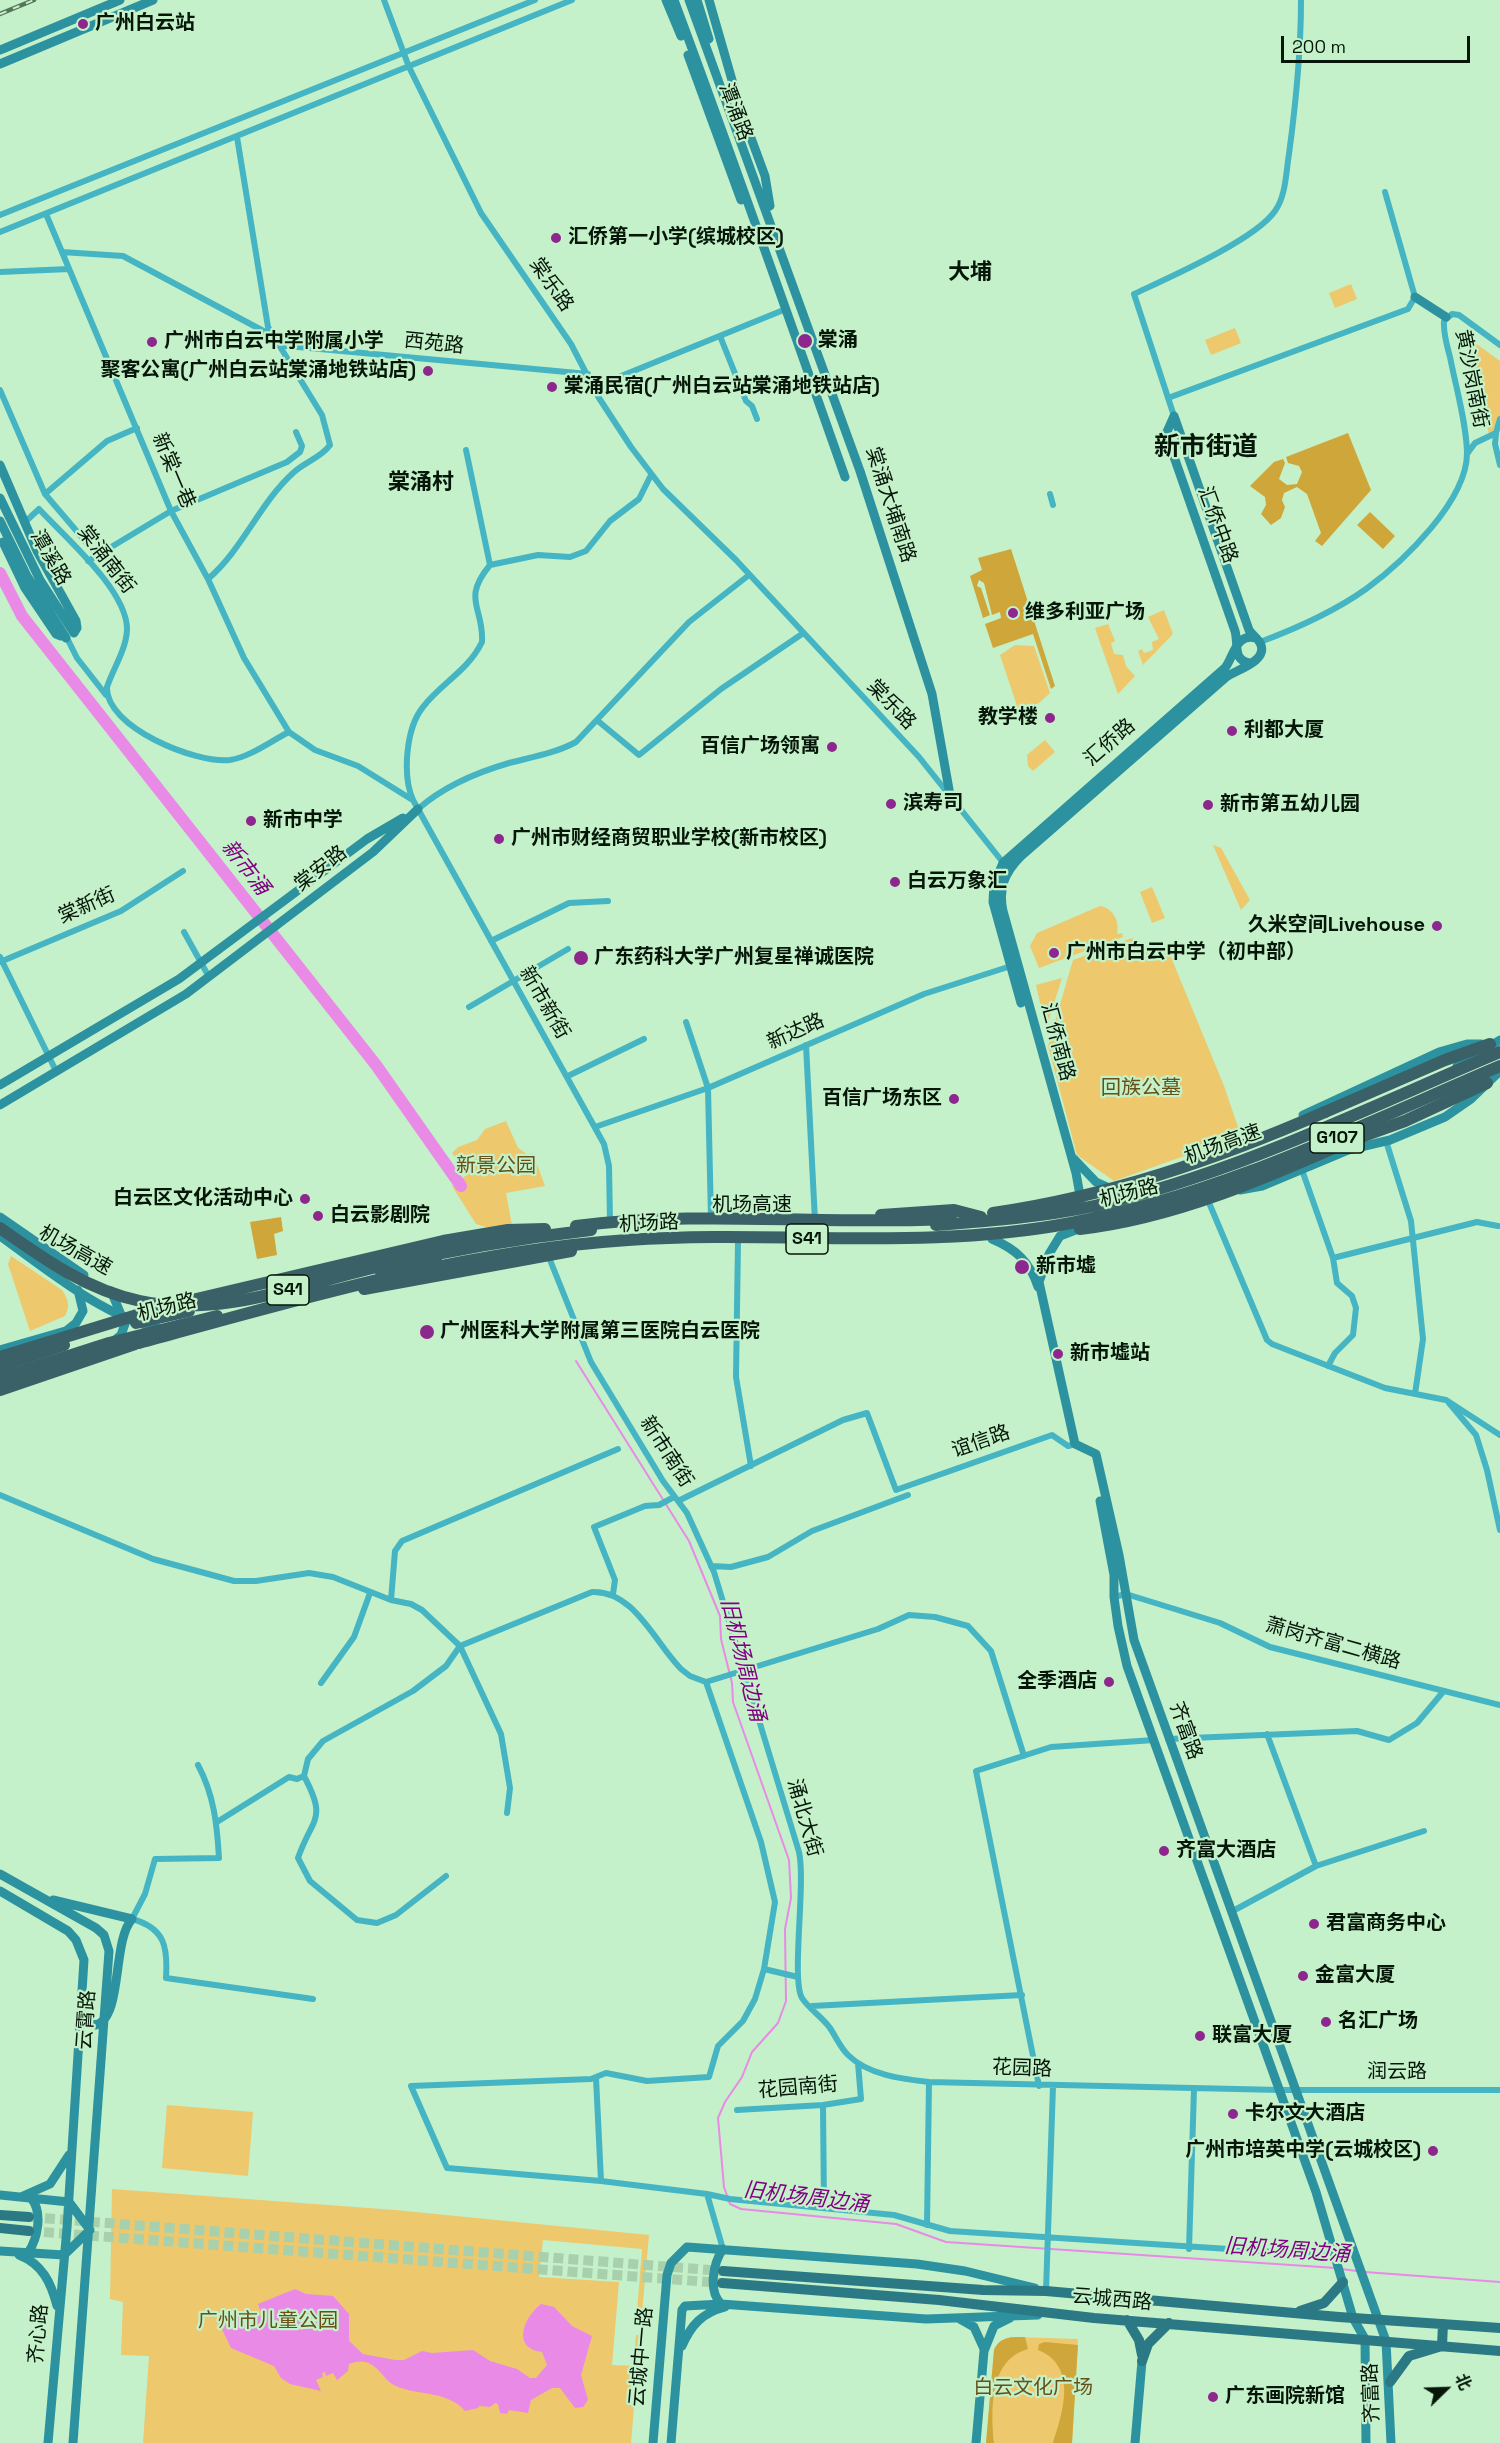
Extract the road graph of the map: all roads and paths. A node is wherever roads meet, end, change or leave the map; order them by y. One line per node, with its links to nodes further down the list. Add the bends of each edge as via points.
1 (120, 0): 12 (main road)
2 (153, 0): 14 (main road)
3 (384, 0): 13 (street, 棠乐路)
4 (535, 0): 13 (street)
5 (572, 0): 15 (street)
6 (666, 0): 23 (main road, via 738,194)
7 (674, 0): 23 (main road, 潭涌路)
8 (689, 0): 16 (main road, 潭涌路)
9 (698, 0): 16 (main road)
10 (709, 0): 22 (main road, via 740,108 765,176)
11 (1300, 0): 37 (street, 汇侨中路, via 1299,87 1283,191 1276,211 1243,237 1134,294)
12 (0, 50)
13 (403, 53): 15 (street, 棠乐路); 20 (street)
14 (0, 64)
15 (409, 67): 17 (street); 34 (street, 棠乐路, via 482,213 572,344)
16 (719, 82): 22 (main road, 潭涌路)
17 (237, 137): 19 (street); 30 (street)
18 (1385, 192): 27 (street)
19 (46, 214): 21 (street); 24 (street, 新棠一巷)
20 (0, 215)
21 (0, 232)
22 (775, 232): 48 (main road, 棠涌大埔南路)
23 (759, 238): 28 (main road, 棠涌大埔南路)
24 (62, 252): 25 (street, 新棠一巷); 30 (street, via 123,256)
25 (69, 268): 26 (street); 41 (street, 新棠一巷)
26 (0, 272)
27 (1415, 297): 29 (main road); 37 (street, via 1413,304 1401,313)
28 (786, 309): 31 (street); 50 (main road, 棠涌大埔南路)
29 (1445, 319): 33 (street, via 1459,315); 45 (street, 黄沙岗南街)
30 (271, 335): 32 (street)
31 (720, 336): 35 (street); 39 (street, via 746,401)
32 (277, 345): 34 (street, 西苑路); 63 (street, via 322,415 330,445 285,480 227,560)
33 (1500, 345)
34 (588, 374): 35 (street, 棠乐路)
35 (594, 387): 49 (street, 棠乐路)
36 (0, 390): 51 (street)
37 (1168, 398): 38 (street, 汇侨中路)
38 (1174, 416): 67 (main road, 汇侨中路, via 1249,630); 68 (main road, 汇侨中路, via 1166,434 1235,631)
39 (758, 419)
40 (1500, 419): 43 (street)
41 (137, 428): 51 (street, via 107,441); 55 (street, 新棠一巷)
42 (296, 432): 55 (street, via 302,446 287,462)
43 (1496, 433): 45 (street, via 1475,443); 47 (street)
44 (466, 450): 61 (street)
45 (1467, 454): 67 (street, 黄沙岗南街, via 1461,482 1448,505 1408,551 1366,589 1279,635)
46 (0, 465): 57 (main road)
47 (1500, 465)
48 (860, 471): 50 (street); 73 (main road, 棠涌大埔南路, via 932,694)
49 (651, 475): 61 (street, via 639,500 610,520 586,551 570,556 537,555); 62 (street, 棠乐路)
50 (845, 477)
51 (45, 494): 59 (street)
52 (1050, 494): 54 (street)
53 (0, 498): 64 (main road, 潭溪路)
54 (1053, 505)
55 (171, 511): 59 (street); 63 (street, 新棠一巷)
56 (0, 521): 64 (main road, 潭溪路, via 27,576)
57 (24, 523): 60 (street, 棠涌南街, via 39,509); 66 (main road, via 76,621 77,628)
58 (0, 537): 66 (main road, via 25,588 56,634)
59 (97, 555): 60 (street)
60 (87, 561): 70 (street, 棠涌南街, via 116,598 127,627 107,687)
61 (490, 565): 74 (street, via 479,580 474,597 482,636 479,647 458,675 422,708 415,724 407,775)
62 (749, 575): 65 (street, 棠乐路); 71 (street, via 689,622)
63 (208, 579): 72 (street, 新棠一巷, via 244,658)
64 (59, 618): 66 (main road, 潭溪路)
65 (802, 634): 71 (street, via 721,689 639,755); 73 (street, 棠乐路)
66 (70, 636): 70 (street, via 76,658)
67 (1257, 640): 68 (main road, via 1244,638); 69 (main road, via 1262,654)
68 (1237, 648): 69 (main road, via 1238,657); 75 (main road, 汇侨路, via 1225,668)
69 (1249, 663): 75 (main road, 汇侨路, via 1225,678)
70 (108, 698): 72 (street, via 119,713 150,738 202,758 234,759)
71 (598, 721): 74 (street, via 566,748 497,767 454,785)
72 (289, 732): 74 (street, via 315,750 377,777 408,796)
73 (950, 795): 75 (street, 棠乐路)
74 (418, 809): 79 (street, 新市新街); 82 (main road, 棠安路, via 367,839); 84 (main road, 棠安路, via 372,852)
75 (1006, 867): 83 (main road, 汇侨南路, via 997,873 992,894); 85 (main road, 汇侨南路, via 1000,899)
76 (183, 871): 81 (street, 棠新街, via 121,910)
77 (608, 901): 79 (street, via 569,903)
78 (184, 932): 82 (street)
79 (490, 941): 86 (street, 新市新街)
80 (568, 948): 86 (street)
81 (1, 960): 92 (street)
82 (201, 965): 84 (street); 92 (main road, 棠安路)
83 (1011, 966): 85 (main road, 汇侨南路); 90 (street, 新达路, via 927,993)
84 (209, 977): 94 (main road, 棠安路)
85 (1019, 982): 105 (main road, 汇侨南路); 111 (main road, 汇侨南路)
86 (513, 983): 87 (street); 96 (street, 新市新街)
87 (470, 1007)
88 (686, 1022): 100 (street)
89 (644, 1039): 96 (street)
90 (806, 1046): 100 (street, 新达路); 114 (street)
91 (1497, 1047): 106 (highway, 机场路 / G107, via 1450,1071); 106 (main road, via 1451,1048 1392,1072 1262,1134); 117 (highway, bridge, via 1444,1060 1222,1155 1126,1187); 117 (highway, 机场高速 / S41, bridge, via 1277,1146 1178,1183 1069,1211)
92 (49, 1057): 94 (street); 99 (main road, 棠安路)
93 (1500, 1066): 101 (highway, 机场路 / G107); 123 (highway, 机场高速 / S41, bridge, via 1318,1144 1205,1187 1092,1219)
94 (56, 1071): 102 (main road, 棠安路)
95 (1500, 1071): 98 (main road)
96 (568, 1076): 103 (street, 新市新街)
97 (1500, 1077): 98 (main road)
98 (1487, 1083): 101 (main road); 104 (main road, via 1457,1110); 123 (highway, bridge, via 1405,1121 1248,1183 1152,1215 1083,1228)
99 (0, 1085)
100 (708, 1088): 103 (street, 新达路); 113 (street)
101 (1453, 1089): 108 (highway, 机场路 / G107)
102 (0, 1105)
103 (595, 1127): 115 (street, 新市新街, via 607,1154)
104 (1386, 1141): 107 (main road, via 1348,1150); 124 (street, via 1411,1221)
105 (1071, 1154): 110 (main road, via 1096,1182); 111 (main road, 汇侨南路)
106 (1237, 1159): 110 (highway, 机场路)
107 (1302, 1170): 108 (main road, via 1252,1189); 129 (street)
108 (1221, 1186): 109 (highway, 机场路)
109 (1204, 1192): 116 (highway, 机场路); 145 (street, via 1267,1340)
110 (1125, 1195): 111 (highway, 机场路)
111 (1079, 1205): 114 (highway, 机场路, via 981,1217 945,1210 893,1213 865,1221); 118 (main road, 汇侨南路)
112 (0, 1217): 131 (main road)
113 (711, 1219): 114 (highway, 机场路); 115 (highway, 机场路)
114 (815, 1221)
115 (610, 1222): 127 (highway, 机场路)
116 (1095, 1222): 118 (highway, 机场路); 152 (main road, via 1064,1232 1048,1254 1039,1282)
117 (936, 1225): 121 (highway, 机场高速 / S41, via 699,1225)
118 (1079, 1226): 125 (highway, 机场路)
119 (1498, 1226): 124 (street, via 1477,1222)
120 (0, 1228): 121 (highway, 机场高速 / S41, bridge, via 64,1270 104,1290 142,1301 191,1306 260,1297 457,1249)
121 (591, 1230): 143 (highway, bridge, via 521,1229 443,1241 164,1307)
122 (0, 1236): 130 (main road)
123 (974, 1236): 140 (highway, 机场高速 / S41, bridge, via 673,1238 533,1250 418,1270)
124 (1412, 1238): 129 (street); 149 (street, via 1423,1339)
125 (992, 1239): 126 (highway, 机场路, via 885,1243); 152 (main road, via 1018,1252 1037,1283)
126 (738, 1241): 128 (highway, 机场路, via 645,1243); 154 (street, via 736,1377)
127 (485, 1242): 132 (main road, 机场路, via 399,1255); 144 (highway, bridge, via 420,1264 148,1320)
128 (548, 1255): 134 (highway, 机场路); 157 (street, 新市南街, via 591,1362)
129 (1333, 1258): 145 (street, via 1337,1283 1352,1296 1356,1308 1353,1335)
130 (78, 1290): 133 (main road); 137 (main road, via 83,1311)
131 (111, 1291): 132 (main road, via 136,1302); 133 (main road)
132 (182, 1304): 133 (main road, 机场路); 134 (highway, via 169,1316 173,1322)
133 (124, 1317): 135 (main road, 机场路); 136 (main road); 139 (main road, via 123,1331)
134 (185, 1323): 136 (highway, 机场路)
135 (81, 1328): 137 (main road, 机场路); 142 (highway, via 90,1337)
136 (162, 1329): 139 (highway, 机场路)
137 (66, 1331): 138 (main road, 机场路)
138 (26, 1342): 141 (main road, 机场路); 146 (highway, via 36,1350)
139 (109, 1343): 142 (highway, 机场路)
140 (139, 1343): 147 (highway, 机场高速 / S41); 148 (highway)
141 (0, 1350)
142 (86, 1351): 146 (highway, 机场路)
143 (0, 1358)
144 (0, 1366)
145 (1328, 1366): 149 (street, via 1385,1388)
146 (32, 1367): 147 (highway, 机场路)
147 (0, 1379)
148 (0, 1390)
149 (1415, 1394): 150 (street)
150 (1446, 1400): 151 (street); 158 (street, via 1476,1435)
151 (1500, 1436)
152 (1074, 1445): 154 (street, 谊信路, via 1052,1435 896,1490 867,1413 843,1420); 162 (main road, 齐富路, via 1096,1454); 163 (main road, 齐富路, via 1091,1456 1114,1575)
153 (618, 1449): 164 (street, via 402,1541 395,1551)
154 (751, 1466): 157 (street)
155 (0, 1495): 160 (street, via 153,1559 234,1581 309,1573 333,1577)
156 (908, 1495): 159 (street, via 812,1532 768,1557 731,1567)
157 (674, 1499): 159 (street, 新市南街, via 691,1521); 161 (street, via 594,1527 615,1580)
158 (1500, 1530)
159 (711, 1566): 168 (street, 新市南街)
160 (370, 1593): 164 (street); 170 (street, via 354,1637)
161 (613, 1594): 165 (street, via 592,1592); 169 (street, via 648,1628 681,1669)
162 (1126, 1594): 163 (street); 166 (main road, 齐富路); 171 (street, 萧岗齐富二横路, via 1220,1623 1270,1647)
163 (1114, 1597): 167 (main road, 齐富路)
164 (391, 1600): 165 (street, via 422,1610)
165 (460, 1646): 178 (street, via 446,1666 413,1690 323,1742 308,1759); 179 (street, via 501,1734 510,1788)
166 (1141, 1661): 167 (main road); 174 (main road, 齐富路)
167 (1127, 1666): 175 (main road, 齐富路)
168 (742, 1672): 169 (street); 176 (street, via 878,1629 909,1615 968,1626 992,1651); 190 (street, 涌北大街, via 801,1860)
169 (706, 1682): 189 (street, via 761,1842 774,1896)
170 (321, 1683)
171 (1443, 1692): 172 (street, 萧岗齐富二横路); 173 (street, via 1417,1724 1389,1740 1357,1731)
172 (1500, 1705)
173 (1267, 1734): 174 (street); 182 (street)
174 (1168, 1739): 187 (main road, 齐富路)
175 (1154, 1740): 176 (street, via 1051,1747); 202 (main road, 齐富路)
176 (1024, 1756): 191 (street, via 976,1771)
177 (198, 1765): 180 (street)
178 (304, 1776): 180 (street, via 289,1777); 184 (street, via 315,1797 318,1815 300,1850 300,1865 310,1881 357,1920 377,1923 396,1915)
179 (507, 1813)
180 (217, 1822): 188 (street, via 219,1858 155,1859 145,1894)
181 (1424, 1831): 182 (street)
182 (1316, 1866): 187 (street)
183 (0, 1874): 186 (main road, 云霄路)
184 (446, 1876)
185 (0, 1891): 195 (main road, 云霄路, via 58,1923 76,1940 84,1960)
186 (43, 1898): 188 (main road); 194 (main road, 云霄路, via 96,1928 108,1941)
187 (1231, 1912): 203 (main road, 齐富路)
188 (132, 1919): 192 (street, via 159,1933 167,1957 166,1978); 194 (main road, via 120,1941 112,2003)
189 (764, 1969): 190 (street); 197 (street, via 750,2011 718,2046 710,2077 647,2081 606,2073)
190 (798, 1977): 193 (street, 花园路, via 802,1997)
191 (1022, 1995): 193 (street); 199 (street)
192 (313, 1999)
193 (812, 2006): 196 (street, 花园路, via 847,2055)
194 (105, 2019): 195 (main road, via 96,2025); 220 (main road, 云霄路)
195 (81, 2020): 207 (main road, 云霄路)
196 (858, 2063): 198 (street, 花园路, via 881,2073); 205 (street, 花园南街, via 861,2099)
197 (596, 2078): 208 (street); 208 (street, via 411,2086 447,2168)
198 (929, 2082): 199 (street, 花园路); 217 (street)
199 (1039, 2086): 200 (street, 花园路)
200 (1053, 2086): 201 (street, 花园路); 222 (street)
201 (1194, 2089): 202 (street, 花园路); 224 (street)
202 (1280, 2090): 203 (street, 花园路); 225 (main road, 齐富路)
203 (1294, 2090): 204 (street, 润云路); 242 (main road, 齐富路)
204 (1500, 2090)
205 (823, 2105): 206 (street, 花园南街); 214 (street)
206 (737, 2110)
207 (73, 2135): 211 (main road, via 71,2152 56,2177 42,2189); 213 (main road, 云霄路)
208 (600, 2181): 209 (street)
209 (707, 2194): 214 (street); 223 (street)
210 (0, 2195): 211 (main road)
211 (19, 2197): 212 (main road)
212 (31, 2198): 213 (main road); 228 (main road, via 38,2213 36,2236)
213 (69, 2202): 218 (main road, 云霄路); 220 (main road)
214 (824, 2208): 217 (street, via 894,2215)
215 (0, 2215): 216 (main road)
216 (29, 2217)
217 (927, 2225): 222 (street, via 950,2231)
218 (67, 2228): 229 (main road, 齐心路)
219 (0, 2229): 221 (main road)
220 (90, 2230): 229 (main road); 259 (main road)
221 (28, 2231)
222 (1050, 2239): 224 (street); 233 (street)
223 (723, 2249): 233 (main road, via 934,2266); 234 (main road, via 716,2262 714,2289); 244 (main road, 云城中一路, via 687,2247 671,2262)
224 (1189, 2249): 225 (street, via 1322,2255)
225 (1333, 2250): 231 (main road, 齐富路)
226 (0, 2251): 227 (main road)
227 (11, 2252): 228 (main road); 238 (main road, via 42,2269)
228 (28, 2253): 229 (main road)
229 (64, 2255): 238 (main road, 齐心路)
230 (723, 2271): 233 (main road, 云城西路)
231 (1343, 2282): 236 (main road, via 1324,2303); 241 (main road, 齐富路)
232 (722, 2283): 237 (main road, 云城西路)
233 (1046, 2291): 236 (main road, 云城西路)
234 (721, 2304): 235 (main road); 246 (main road, via 685,2306)
235 (735, 2305): 240 (main road, via 902,2318); 255 (main road, via 700,2318)
236 (1294, 2312): 241 (main road, 云城西路); 249 (main road)
237 (1059, 2314): 239 (main road); 243 (main road, 云城西路)
238 (59, 2315): 258 (main road, 齐心路)
239 (1015, 2316): 240 (main road); 253 (main road, via 994,2326)
240 (957, 2317): 253 (main road, via 974,2327)
241 (1353, 2318): 242 (main road, 云城西路); 250 (main road, 齐富路)
242 (1378, 2319): 247 (main road, 云城西路); 251 (main road, 齐富路)
243 (1127, 2320): 245 (main road, 云城西路); 256 (main road, via 1139,2340)
244 (663, 2322): 246 (main road); 260 (main road, 云城中一路)
245 (1169, 2323): 249 (main road, 云城西路); 256 (main road, via 1148,2344)
246 (681, 2324): 255 (main road, 云城中一路)
247 (1443, 2324): 248 (main road, 云城西路); 252 (main road)
248 (1500, 2328)
249 (1293, 2333): 250 (main road, 云城西路)
250 (1365, 2339): 251 (main road, 云城西路); 264 (main road, 齐富路)
251 (1386, 2341): 252 (main road, 云城西路); 257 (main road, 齐富路)
252 (1442, 2346): 254 (main road, 云城西路); 257 (main road, via 1409,2356)
253 (984, 2351): 262 (main road)
254 (1500, 2351)
255 (678, 2354): 261 (main road, 云城中一路)
256 (1142, 2361): 263 (main road)
257 (1390, 2382): 265 (main road, 齐富路)
258 (48, 2443)
259 (73, 2443)
260 (653, 2443)
261 (671, 2443)
262 (976, 2443)
263 (1135, 2443)
264 (1366, 2443)
265 (1391, 2443)

